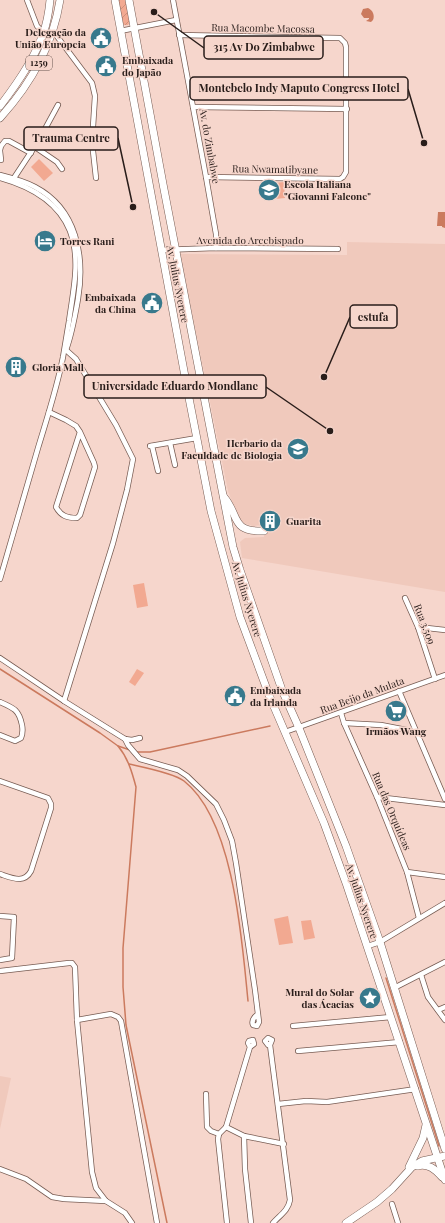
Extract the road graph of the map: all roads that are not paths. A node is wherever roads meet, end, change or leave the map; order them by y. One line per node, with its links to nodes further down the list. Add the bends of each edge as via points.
1 (26, 0): 11 (street, via 36,26)
2 (50, 0): 11 (main road)
3 (60, 0): 9 (main road, 1259)
4 (114, 0): 10 (main road, Av. Julius Nyerere)
5 (129, 0): 8 (main road, Av. Julius Nyerere)
6 (173, 0): 7 (street, Av. do Zimbabwe)
7 (176, 20): 8 (street); 12 (street, Av. do Zimbabwe)
8 (134, 30): 10 (street); 29 (main road, Av. Julius Nyerere)
9 (53, 31): 17 (main road, 1259, via 28,84); 27 (street, via 94,89 92,142)
10 (120, 31): 31 (main road, Av. Julius Nyerere)
11 (44, 33): 14 (main road, via 17,84)
12 (179, 36): 15 (street, Av. do Zimbabwe); 16 (street, Rua Macombe Macossa, via 340,38 345,43)
13 (58, 105): 18 (street)
14 (0, 106)
15 (193, 107): 16 (street); 24 (street, Av. do Zimbabwe)
16 (347, 109): 24 (street, Rua Nwamatibyane, via 346,172 340,179)
17 (0, 118)
18 (35, 147): 20 (street); 22 (street, via 57,162)
19 (0, 150): 20 (street, via 5,141 9,141); 21 (street)
20 (31, 153): 26 (street)
21 (1, 160)
22 (62, 169)
23 (0, 175): 26 (street)
24 (206, 177): 28 (street, Av. do Zimbabwe)
25 (0, 178): 33 (street, via 22,185 43,196 57,210 69,230 75,249 76,272)
26 (14, 178): 32 (street, via 36,188 54,202 67,218 76,237 81,260 80,284 74,323)
27 (96, 178)
28 (216, 248): 29 (street, Avenida do Arcebispado); 30 (street, Avenida do Arcebispado)
29 (176, 249): 31 (street, Avenida do Arcebispado); 40 (main road, Av. Julius Nyerere)
30 (338, 249)
31 (161, 250): 36 (main road, Av. Julius Nyerere)
32 (66, 350): 33 (street); 49 (street, via 76,359 116,425 133,459 113,543)
33 (63, 356): 34 (street)
34 (49, 412): 35 (street, via 76,426); 42 (street)
35 (80, 432): 35 (street, via 95,467 80,515 77,518 69,518 56,507)
36 (197, 438): 37 (street); 57 (main road, Av. Julius Nyerere, via 211,511 243,626)
37 (170, 443): 38 (street); 39 (street, via 151,446)
38 (175, 465)
39 (158, 471)
40 (222, 494): 41 (main road, via 241,526); 56 (main road, Av. Julius Nyerere, via 230,538 240,570 282,690)
41 (264, 531)
42 (0, 579)
43 (405, 598): 44 (street, Rua 3.509)
44 (418, 627): 45 (street); 48 (street, Rua 3.509)
45 (445, 630)
46 (0, 658): 51 (street)
47 (445, 676): 48 (street, Rua Beijo da Mulata)
48 (435, 679): 50 (street, Rua Beijo da Mulata)
49 (69, 688): 51 (street, via 64,694); 52 (street)
50 (399, 691): 54 (street, Rua Beijo da Mulata); 58 (street)
51 (57, 696): 52 (street)
52 (64, 701): 61 (street)
53 (0, 702): 59 (street, via 18,713 23,731 21,738 15,741)
54 (341, 713): 55 (street, Rua das Orquídeas); 56 (street, Rua Beijo da Mulata)
55 (344, 723): 58 (street, via 381,725); 63 (street, Rua das Orquídeas)
56 (299, 728): 57 (street, Rua Beijo da Mulata); 72 (main road, Av. Julius Nyerere, via 346,846)
57 (285, 732): 73 (main road, Av. Julius Nyerere, via 335,853)
58 (417, 732): 64 (street)
59 (0, 736)
60 (140, 738): 61 (street)
61 (125, 739): 81 (street, via 140,759 178,770 187,776 216,804 224,820 232,841 236,863)
62 (0, 781): 67 (street, via 44,796 51,804 29,875 19,880)
63 (377, 797): 65 (street); 66 (street, Rua das Orquídeas)
64 (445, 799)
65 (445, 805)
66 (407, 872): 68 (street); 71 (street, Rua das Orquídeas)
67 (0, 874)
68 (445, 877)
69 (445, 903): 71 (street)
70 (0, 916): 74 (street, via 14,917 12,958)
71 (419, 918): 72 (street)
72 (380, 942): 73 (street); 78 (main road, Av. Julius Nyerere)
73 (368, 946): 82 (main road, Av. Julius Nyerere)
74 (0, 960)
75 (445, 962): 77 (street)
76 (0, 971): 83 (street, via 72,963 75,967)
77 (421, 975): 78 (street); 80 (street, via 428,997)
78 (394, 988): 98 (main road, Av. Julius Nyerere)
79 (445, 1007): 80 (street)
80 (438, 1010): 84 (street)
81 (258, 1014)
82 (391, 1017): 85 (street); 86 (main road, Av. Julius Nyerere)
83 (77, 1020): 104 (street, via 92,1172 96,1188); 107 (street, via 111,1014 121,1021)
84 (445, 1020)
85 (293, 1026)
86 (400, 1042): 89 (street); 90 (main road, Av. Julius Nyerere)
87 (270, 1045): 92 (street)
88 (250, 1047): 94 (street)
89 (298, 1051)
90 (416, 1090): 92 (street, via 327,1102); 93 (main road, Av. Julius Nyerere)
91 (206, 1094): 95 (street, via 207,1127)
92 (278, 1104): 97 (street)
93 (426, 1123): 100 (main road, Av. Julius Nyerere); 102 (main road, via 424,1138)
94 (226, 1127): 95 (street); 96 (street)
95 (219, 1134): 108 (street)
96 (244, 1136): 97 (street); 109 (street)
97 (284, 1144): 110 (street, via 290,1200 289,1207)
98 (445, 1149)
99 (445, 1156): 100 (main road)
100 (437, 1157): 102 (main road, via 416,1164); 103 (main road, Av. Julius Nyerere)
101 (0, 1169): 104 (street, via 26,1179 52,1197)
102 (404, 1175): 103 (main road, via 415,1167 426,1165 436,1170); 111 (main road, via 377,1202)
103 (445, 1180)
104 (106, 1201): 106 (street, via 125,1213)
105 (392, 1204): 112 (street)
106 (132, 1223)
107 (157, 1223)
108 (227, 1223)
109 (251, 1223)
110 (273, 1223)
111 (346, 1223)
112 (398, 1223)

